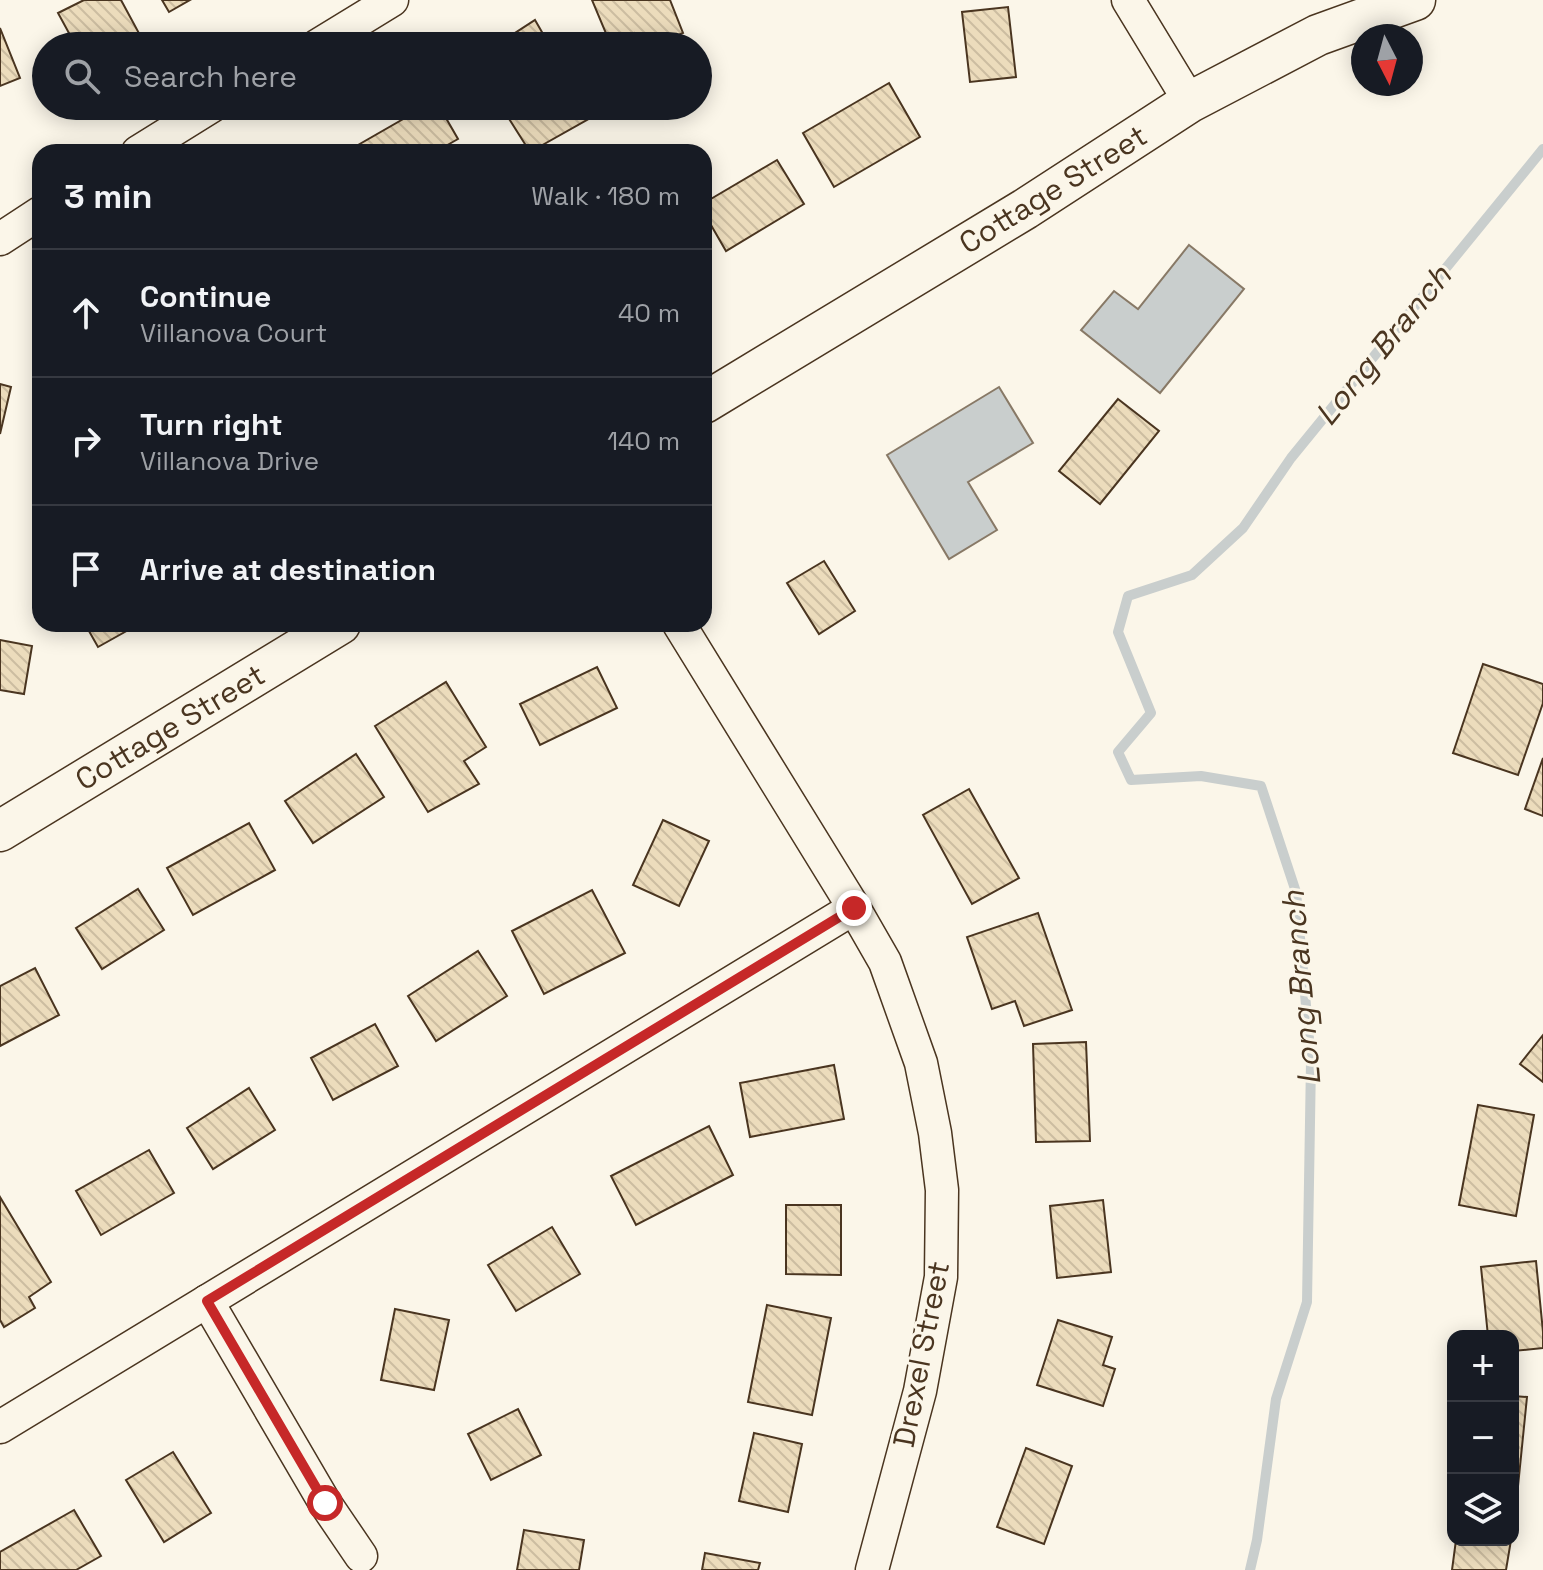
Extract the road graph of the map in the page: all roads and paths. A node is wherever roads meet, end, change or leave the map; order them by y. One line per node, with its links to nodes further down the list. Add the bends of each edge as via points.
1 (392, 0): 4 (street)
2 (1128, 0): 5 (street)
3 (1415, 0): 5 (street, Cottage Street, via 1318,35)
4 (340, 32)
5 (1190, 102): 10 (street, Cottage Street, via 1025,209)
6 (189, 120): 7 (street)
7 (151, 144)
8 (32, 218): 9 (street)
9 (0, 239)
10 (712, 398)
11 (327, 632): 13 (street, Cottage Street)
12 (684, 632): 14 (street, Drexel Street)
13 (0, 831)
14 (854, 908): 15 (street); 18 (street, Drexel Street, via 885,962 921,1063 942,1190 941,1277 920,1391)
15 (207, 1301): 16 (street); 17 (street)
16 (0, 1427)
17 (361, 1556)
18 (872, 1570)

